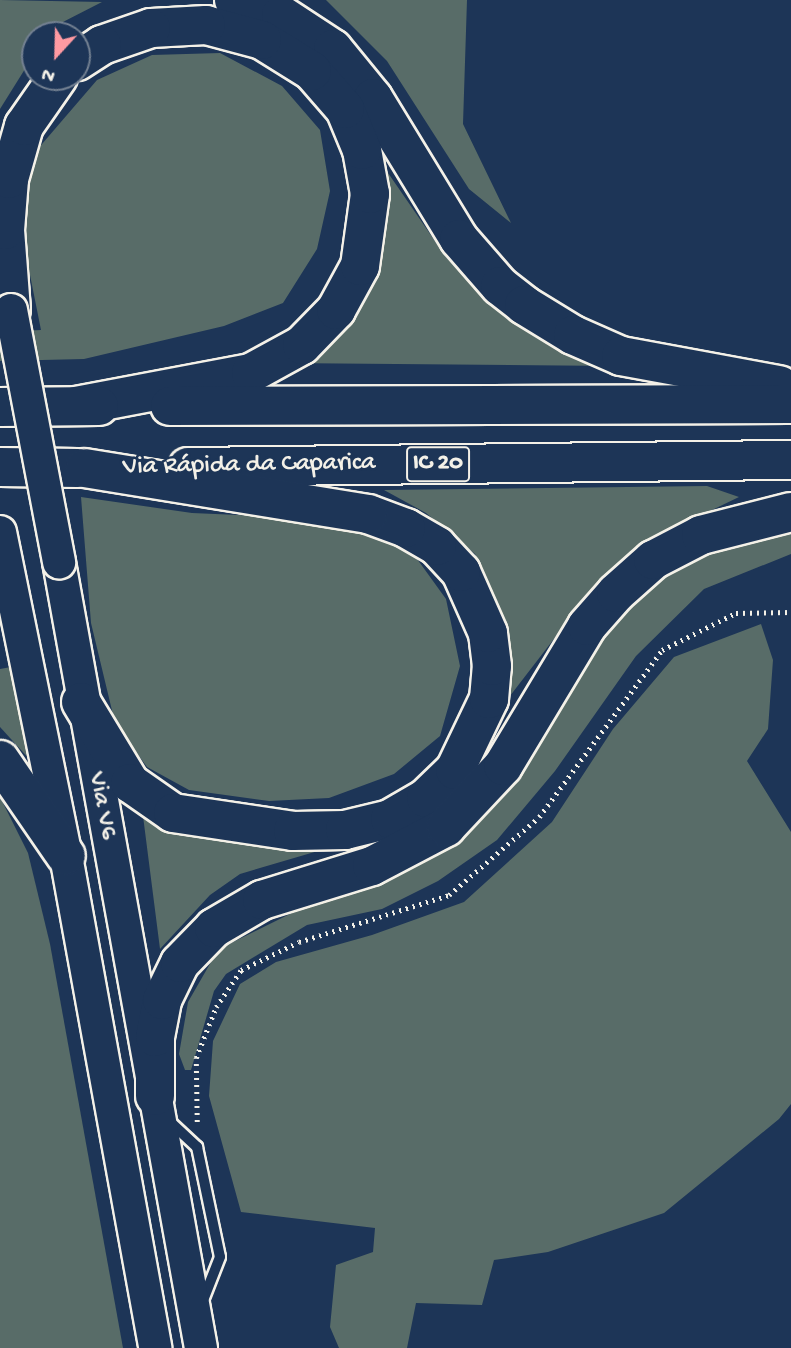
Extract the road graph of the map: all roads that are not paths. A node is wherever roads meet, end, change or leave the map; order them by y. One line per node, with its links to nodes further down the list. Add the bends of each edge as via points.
1 (234, 0): 6 (highway, via 281,15 309,30 346,63 391,126 459,239 500,286 524,305 573,335 621,356)
2 (91, 52): 9 (highway, via 151,27 206,25 262,40 312,71 345,108 362,150 370,194 360,266 335,310 302,345 251,373)
3 (48, 91): 5 (highway, via 24,126 9,179 5,230)
4 (0, 265): 5 (main road, Via V6)
5 (11, 310): 15 (main road, Via V6, bridge)
6 (791, 387)
7 (791, 404): 9 (highway, IC 20)
8 (0, 407): 9 (highway, IC 20)
9 (76, 407)
10 (791, 460): 12 (highway, Via Rápida da Caparica / IC 20)
11 (0, 467): 12 (highway, Via Rápida da Caparica / IC 20)
12 (85, 468): 15 (highway, via 368,514 406,528 437,546 461,572 488,633 492,666 489,699 454,770 426,798 390,819 345,831 293,831 173,813 130,783)
13 (791, 512): 18 (highway, via 701,535 653,560 616,593 587,626 503,766 446,827 372,866 262,900 214,928 180,963 162,1000 155,1037)
14 (0, 531): 17 (main road, Via V6)
15 (81, 702): 18 (main road, Via V6)
16 (0, 760): 17 (highway)
17 (66, 856): 20 (main road, Via V6)
18 (156, 1103): 19 (main road, Via V6)
19 (199, 1333)
20 (155, 1348)

